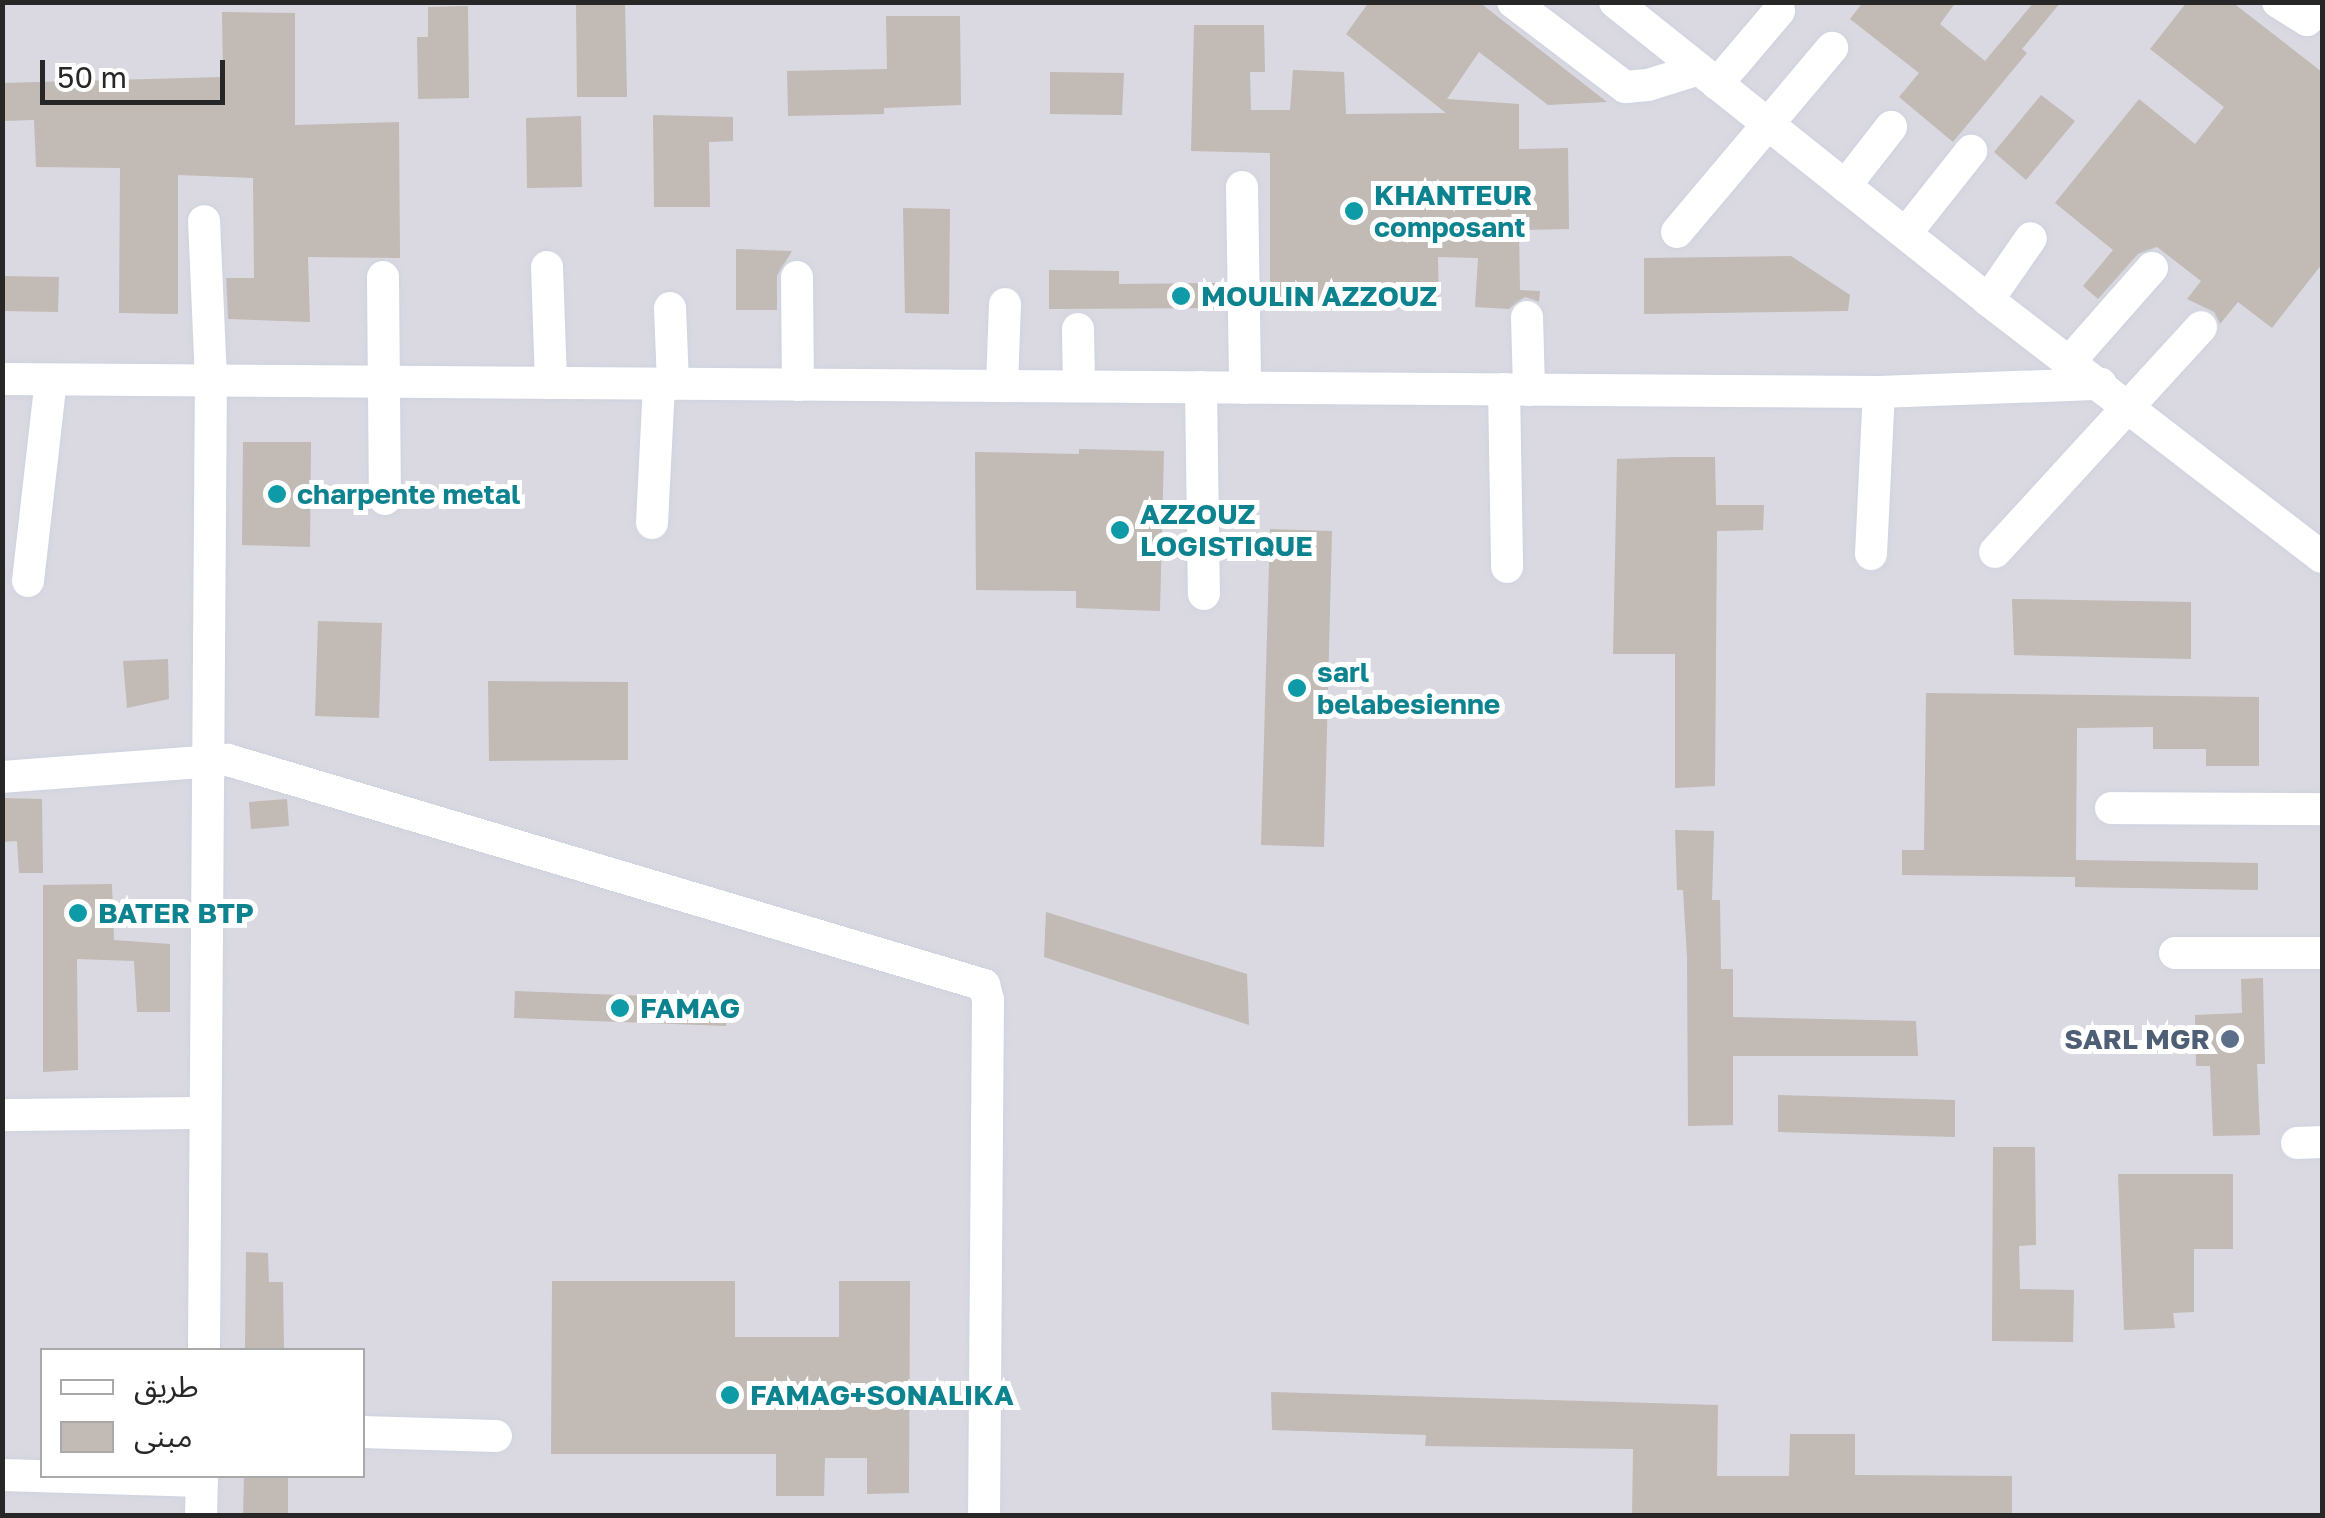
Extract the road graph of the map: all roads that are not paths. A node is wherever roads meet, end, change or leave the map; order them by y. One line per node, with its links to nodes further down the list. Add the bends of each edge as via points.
1 (1513, 2): 7 (street, via 1625,87)
2 (2278, 2): 3 (street, via 2308,20)
3 (2322, 4)
4 (1637, 9): 7 (street)
5 (1779, 11): 7 (street)
6 (1832, 48): 8 (street)
7 (1708, 77): 8 (street)
8 (1764, 124): 11 (street); 14 (street)
9 (1891, 127): 11 (street)
10 (1971, 151): 15 (street)
11 (1845, 186): 15 (street)
12 (1242, 187): 39 (street)
13 (204, 222): 30 (street)
14 (1677, 232)
15 (1906, 233): 21 (street)
16 (2032, 238): 21 (street)
17 (548, 268): 32 (street)
18 (2152, 268): 27 (street)
19 (383, 277): 31 (street)
20 (797, 277): 35 (street)
21 (1988, 300): 27 (street)
22 (1005, 304): 36 (street)
23 (670, 308): 33 (street)
24 (1527, 317): 40 (street)
25 (2201, 327): 42 (street)
26 (1078, 329): 37 (street)
27 (2070, 361): 34 (street)
28 (2, 379): 29 (street)
29 (51, 380): 30 (street); 49 (street)
30 (211, 380): 31 (street); 51 (street)
31 (386, 382): 32 (street); 43 (street)
32 (551, 383): 33 (street)
33 (666, 384): 35 (street); 44 (street)
34 (2101, 384): 41 (street); 42 (street)
35 (798, 385): 36 (street)
36 (1002, 386): 37 (street)
37 (1079, 386): 38 (street)
38 (1201, 387): 39 (street); 50 (street)
39 (1245, 388): 40 (street)
40 (1516, 390): 41 (street); 48 (street)
41 (1879, 392): 46 (street)
42 (2128, 405): 45 (street); 47 (street)
43 (385, 499)
44 (652, 524)
45 (1995, 552)
46 (1872, 554)
47 (2322, 556)
48 (1506, 567)
49 (28, 581)
50 (1204, 594)
51 (209, 759): 52 (street); 57 (street); 66 (street, via 250,764 984,984)
52 (2, 777)
53 (2111, 808): 54 (street)
54 (2322, 809)
55 (2175, 953): 56 (street)
56 (2322, 953)
57 (205, 1112): 58 (street); 59 (street)
58 (2, 1115)
59 (204, 1348)
60 (365, 1432): 61 (street)
61 (496, 1436)
62 (2, 1475): 63 (street)
63 (40, 1476)
64 (202, 1478): 65 (street)
65 (201, 1516)
66 (984, 1516)

